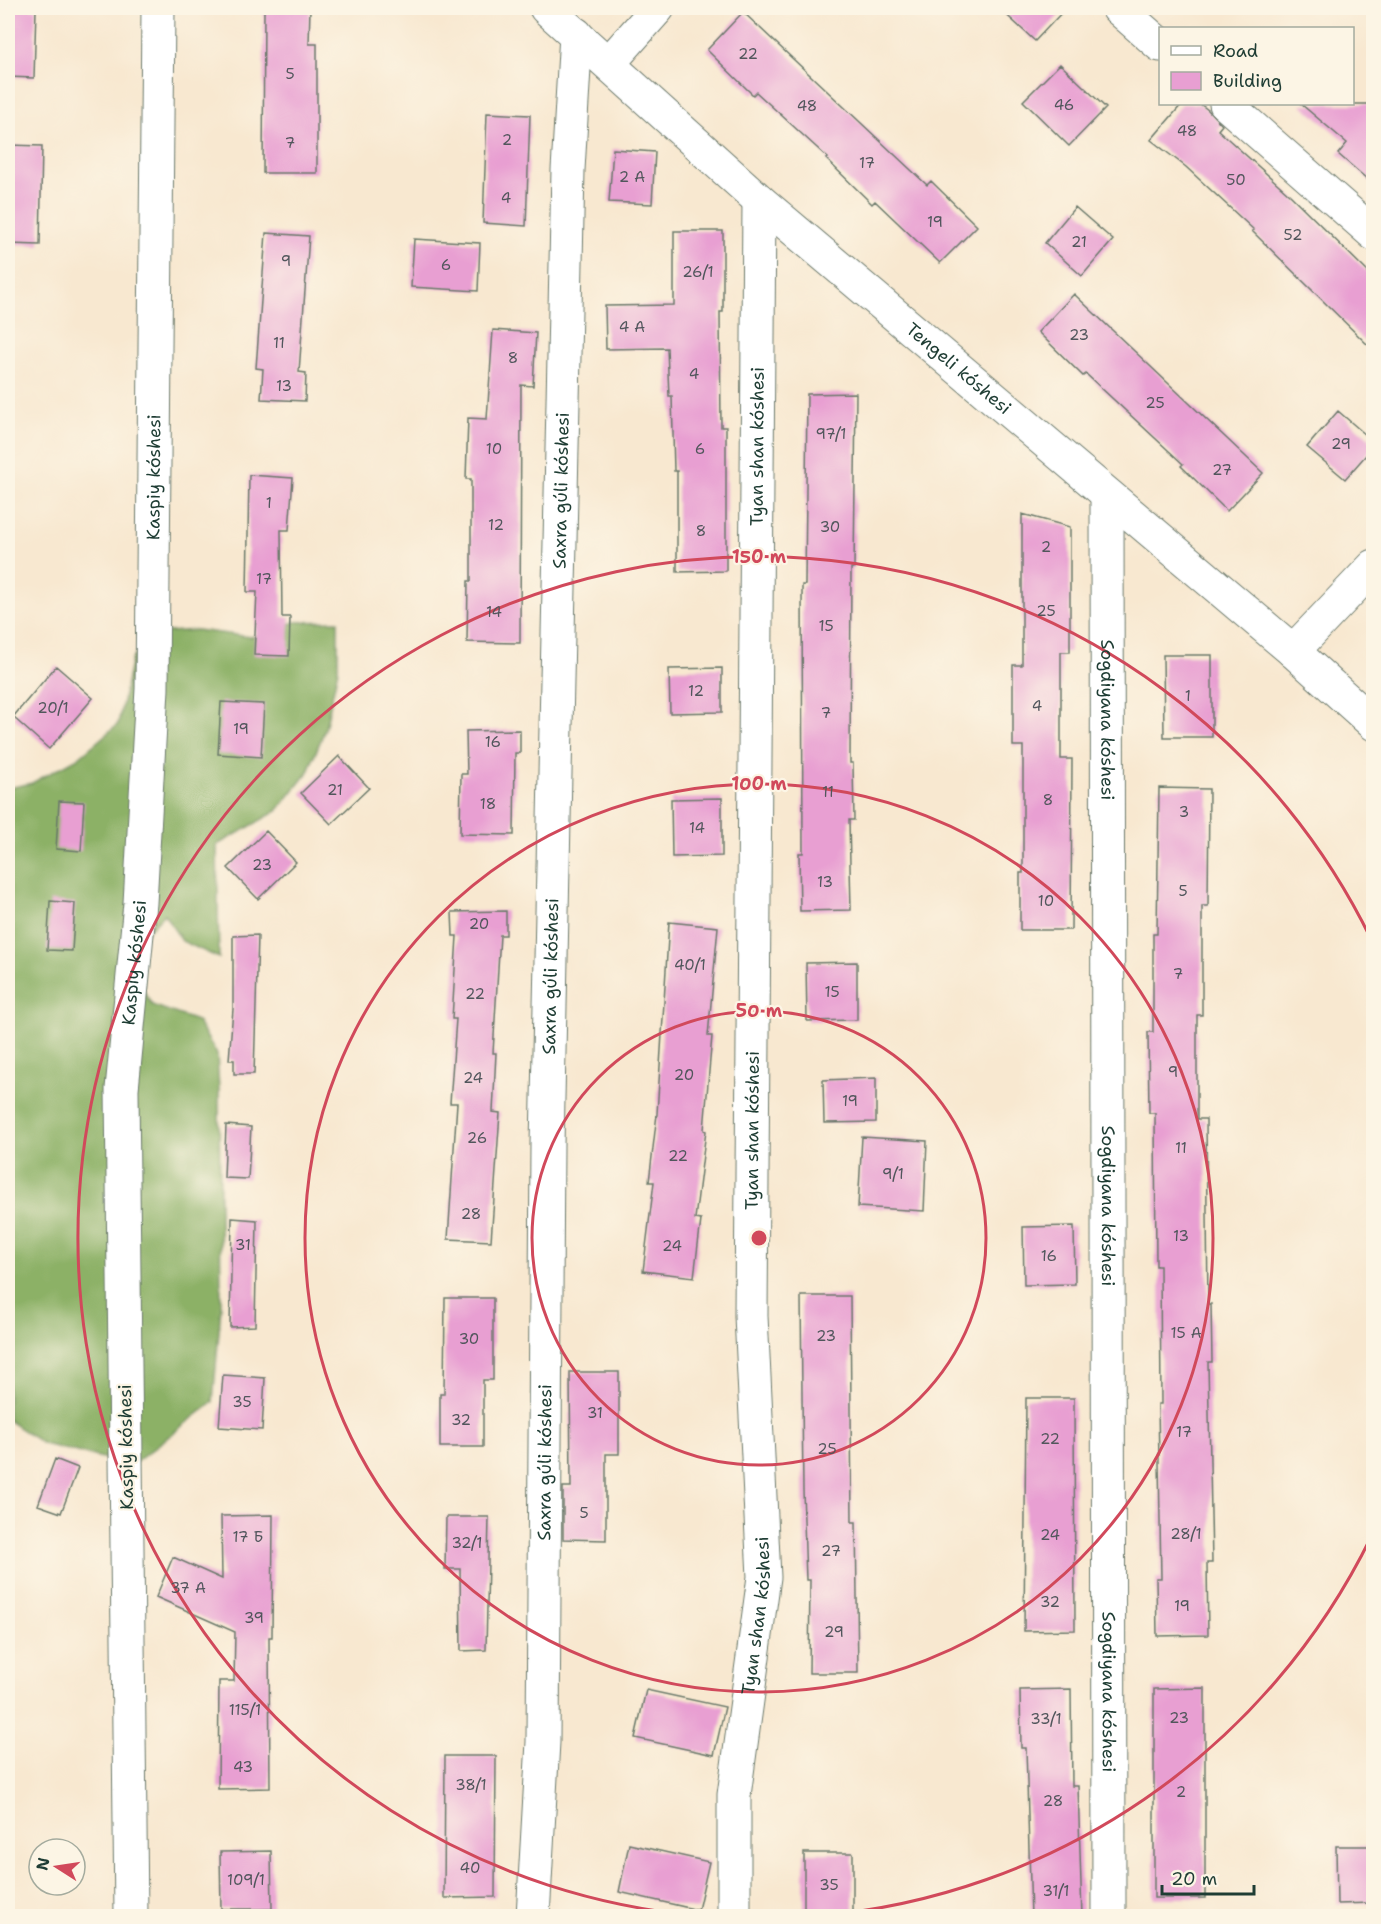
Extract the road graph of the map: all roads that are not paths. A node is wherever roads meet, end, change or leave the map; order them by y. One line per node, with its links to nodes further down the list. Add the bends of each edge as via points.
1 (158, 8): 15 (street, Kaspiy kóshesi, via 152,689 140,903 122,1089)
2 (546, 8): 5 (street, Tengeli kóshesi)
3 (658, 8): 7 (street)
4 (1118, 8): 6 (street)
5 (576, 34): 7 (street, Tengeli kóshesi); 16 (street, Saxra gúli kóshesi, via 568,170 547,1132 543,1742)
6 (1159, 43)
7 (609, 63): 9 (street, Tengeli kóshesi)
8 (1227, 105): 10 (street)
9 (759, 200): 11 (street, Tengeli kóshesi); 17 (street, Tyan shan kóshesi, via 750,1316 764,1577 734,1795)
10 (1374, 234)
11 (1107, 495): 13 (street, Tengeli kóshesi); 18 (street, Sogdiyana kóshesi)
12 (1374, 566): 13 (street)
13 (1293, 651): 14 (street, Tengeli kóshesi)
14 (1374, 724)
15 (131, 1917)
16 (533, 1917)
17 (735, 1917)
18 (1109, 1917)

